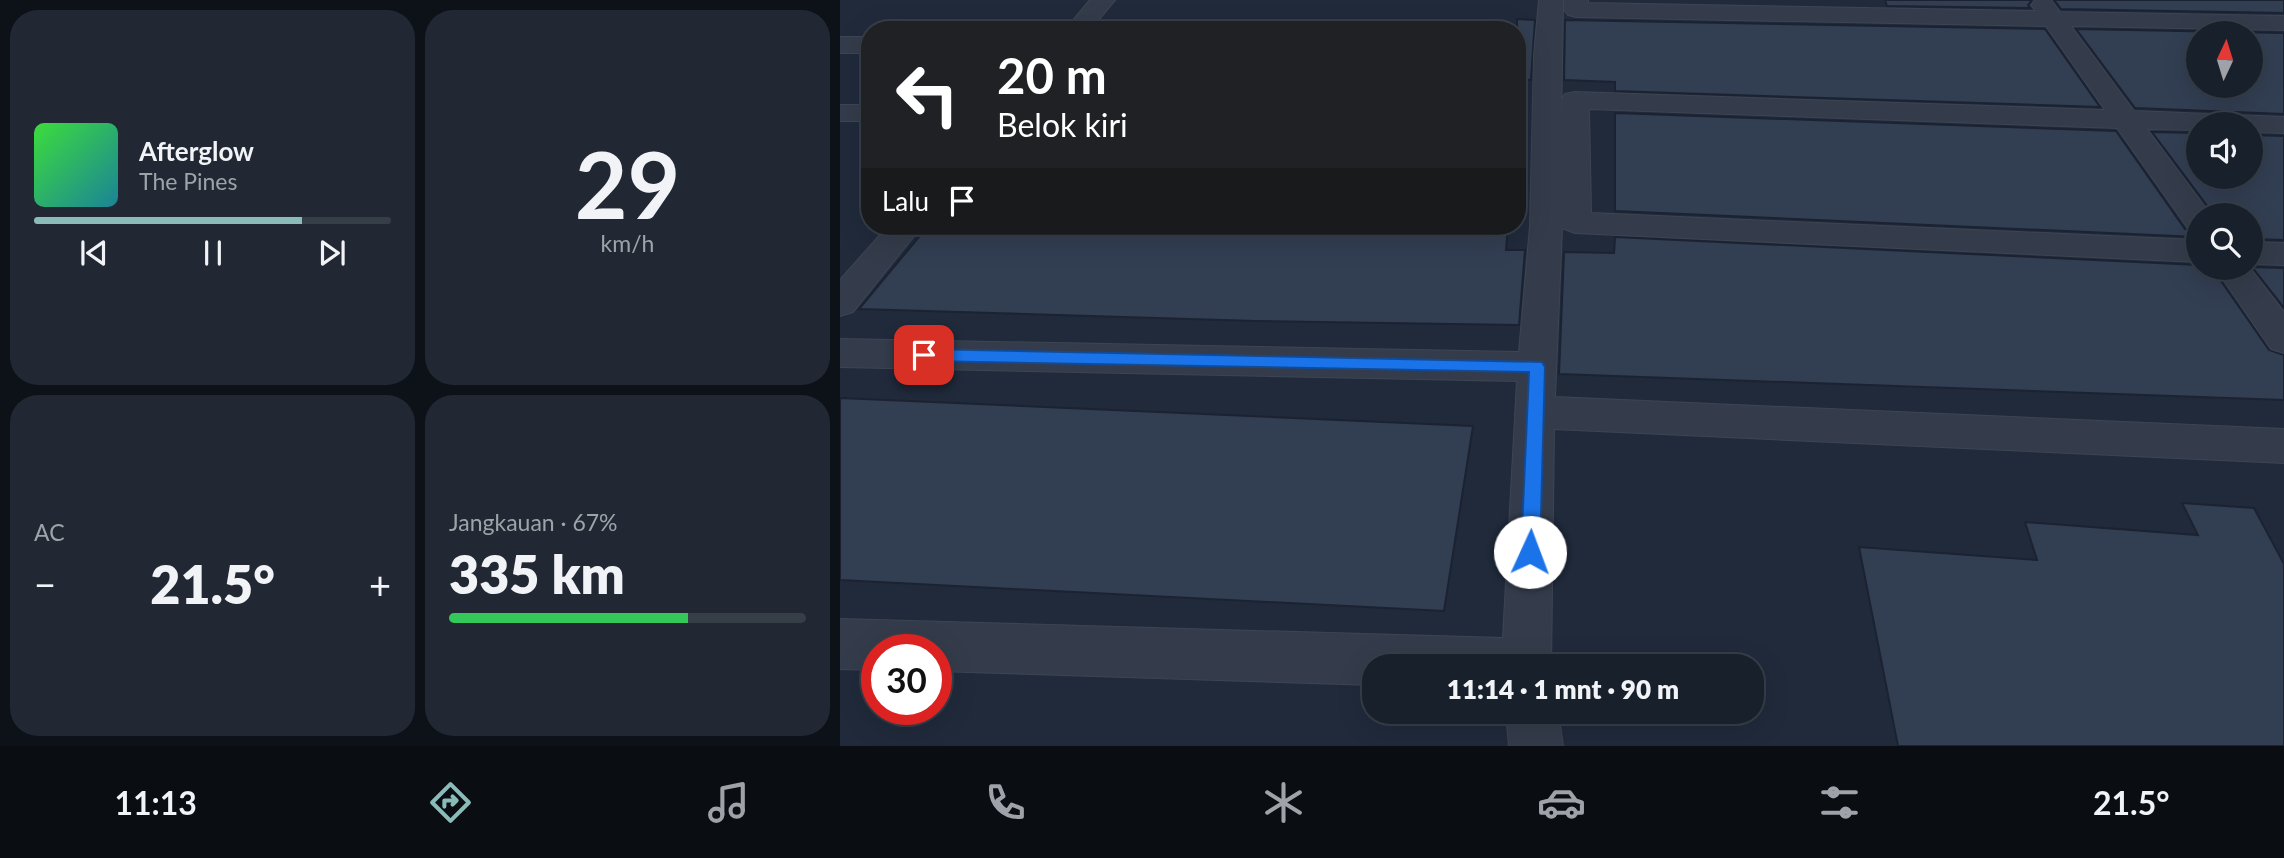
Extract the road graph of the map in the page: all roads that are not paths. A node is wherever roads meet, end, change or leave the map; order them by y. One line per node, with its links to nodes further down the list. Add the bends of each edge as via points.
1 (1103, 0): 5 (street)
2 (1551, 0): 13 (street, via 1537,55)
3 (1576, 0): 4 (street, via 1576,10)
4 (2047, 9): 6 (street); 11 (street)
5 (1085, 21)
6 (2284, 23)
7 (840, 45): 8 (street)
8 (861, 46)
9 (840, 113): 10 (street)
10 (861, 113)
11 (2128, 120): 12 (street); 14 (street); 16 (street, via 1574,100 1575,223)
12 (2284, 125)
13 (1532, 187): 24 (street)
14 (2186, 203)
15 (896, 235): 19 (street)
16 (2186, 250)
17 (2263, 253): 18 (street)
18 (2284, 254)
19 (851, 276): 21 (street)
20 (2241, 280): 22 (street)
21 (840, 303)
22 (2284, 339)
23 (840, 354): 24 (street)
24 (1537, 367): 25 (street)
25 (1534, 412): 26 (street); 28 (street)
26 (2284, 446)
27 (840, 644): 29 (street)
28 (1530, 654)
29 (1362, 672)
30 (1534, 724): 31 (street)
31 (1536, 746)

